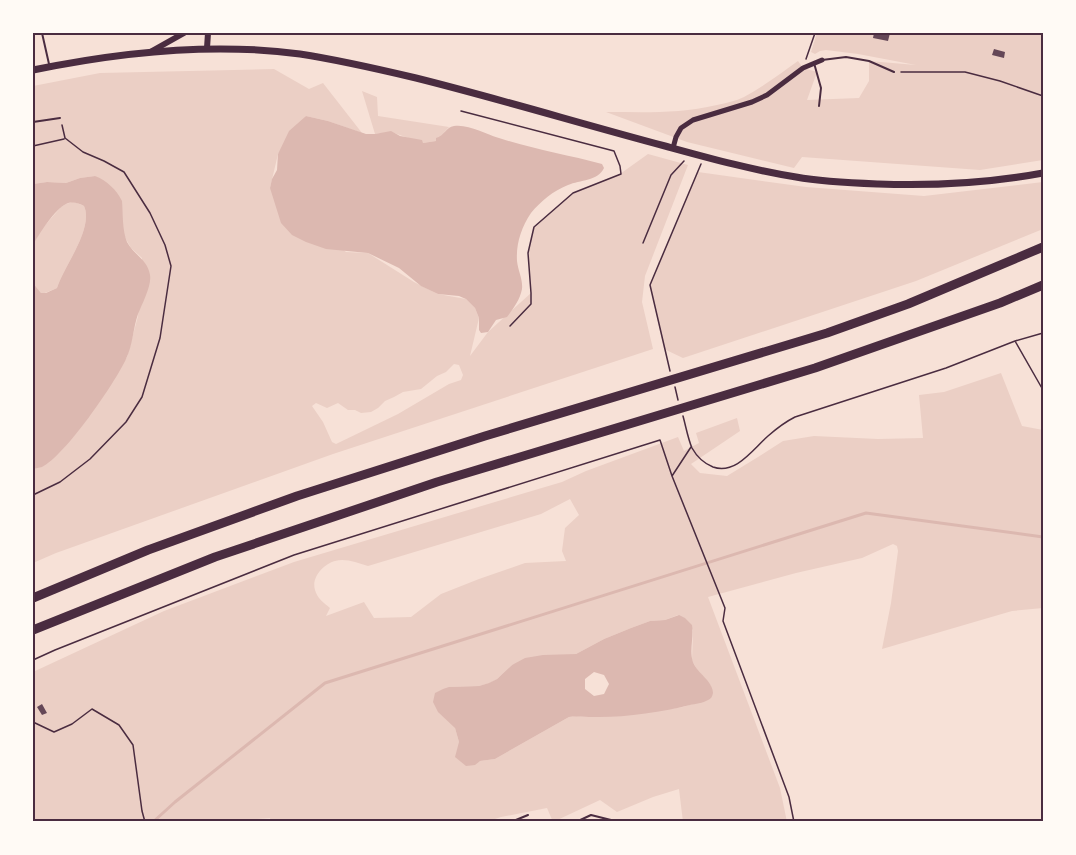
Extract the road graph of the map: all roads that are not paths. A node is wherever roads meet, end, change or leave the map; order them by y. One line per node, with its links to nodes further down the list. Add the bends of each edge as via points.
1 (42, 33): 8 (lane)
2 (184, 33): 5 (street)
3 (208, 33): 4 (street)
4 (207, 48): 5 (main road); 14 (main road, via 299,54 349,63)
5 (151, 52): 8 (main road)
6 (822, 60): 7 (street); 10 (lane, via 846,57 869,61)
7 (814, 63): 11 (lane, via 821,88); 14 (street, via 752,102 687,123)
8 (50, 67): 9 (main road)
9 (33, 70)
10 (894, 72)
11 (819, 106)
12 (60, 118): 13 (lane)
13 (33, 122)
14 (673, 148): 15 (main road, via 798,178 852,183 962,183)
15 (1043, 174)
16 (1043, 247): 18 (highway, via 908,304 837,329 297,496 148,550)
17 (1043, 285): 19 (highway, via 815,368 437,482 214,556)
18 (33, 598)
19 (33, 630)
20 (528, 815): 21 (lane)
21 (512, 822)
22 (576, 822): 23 (lane, via 591,815)
23 (638, 822)

